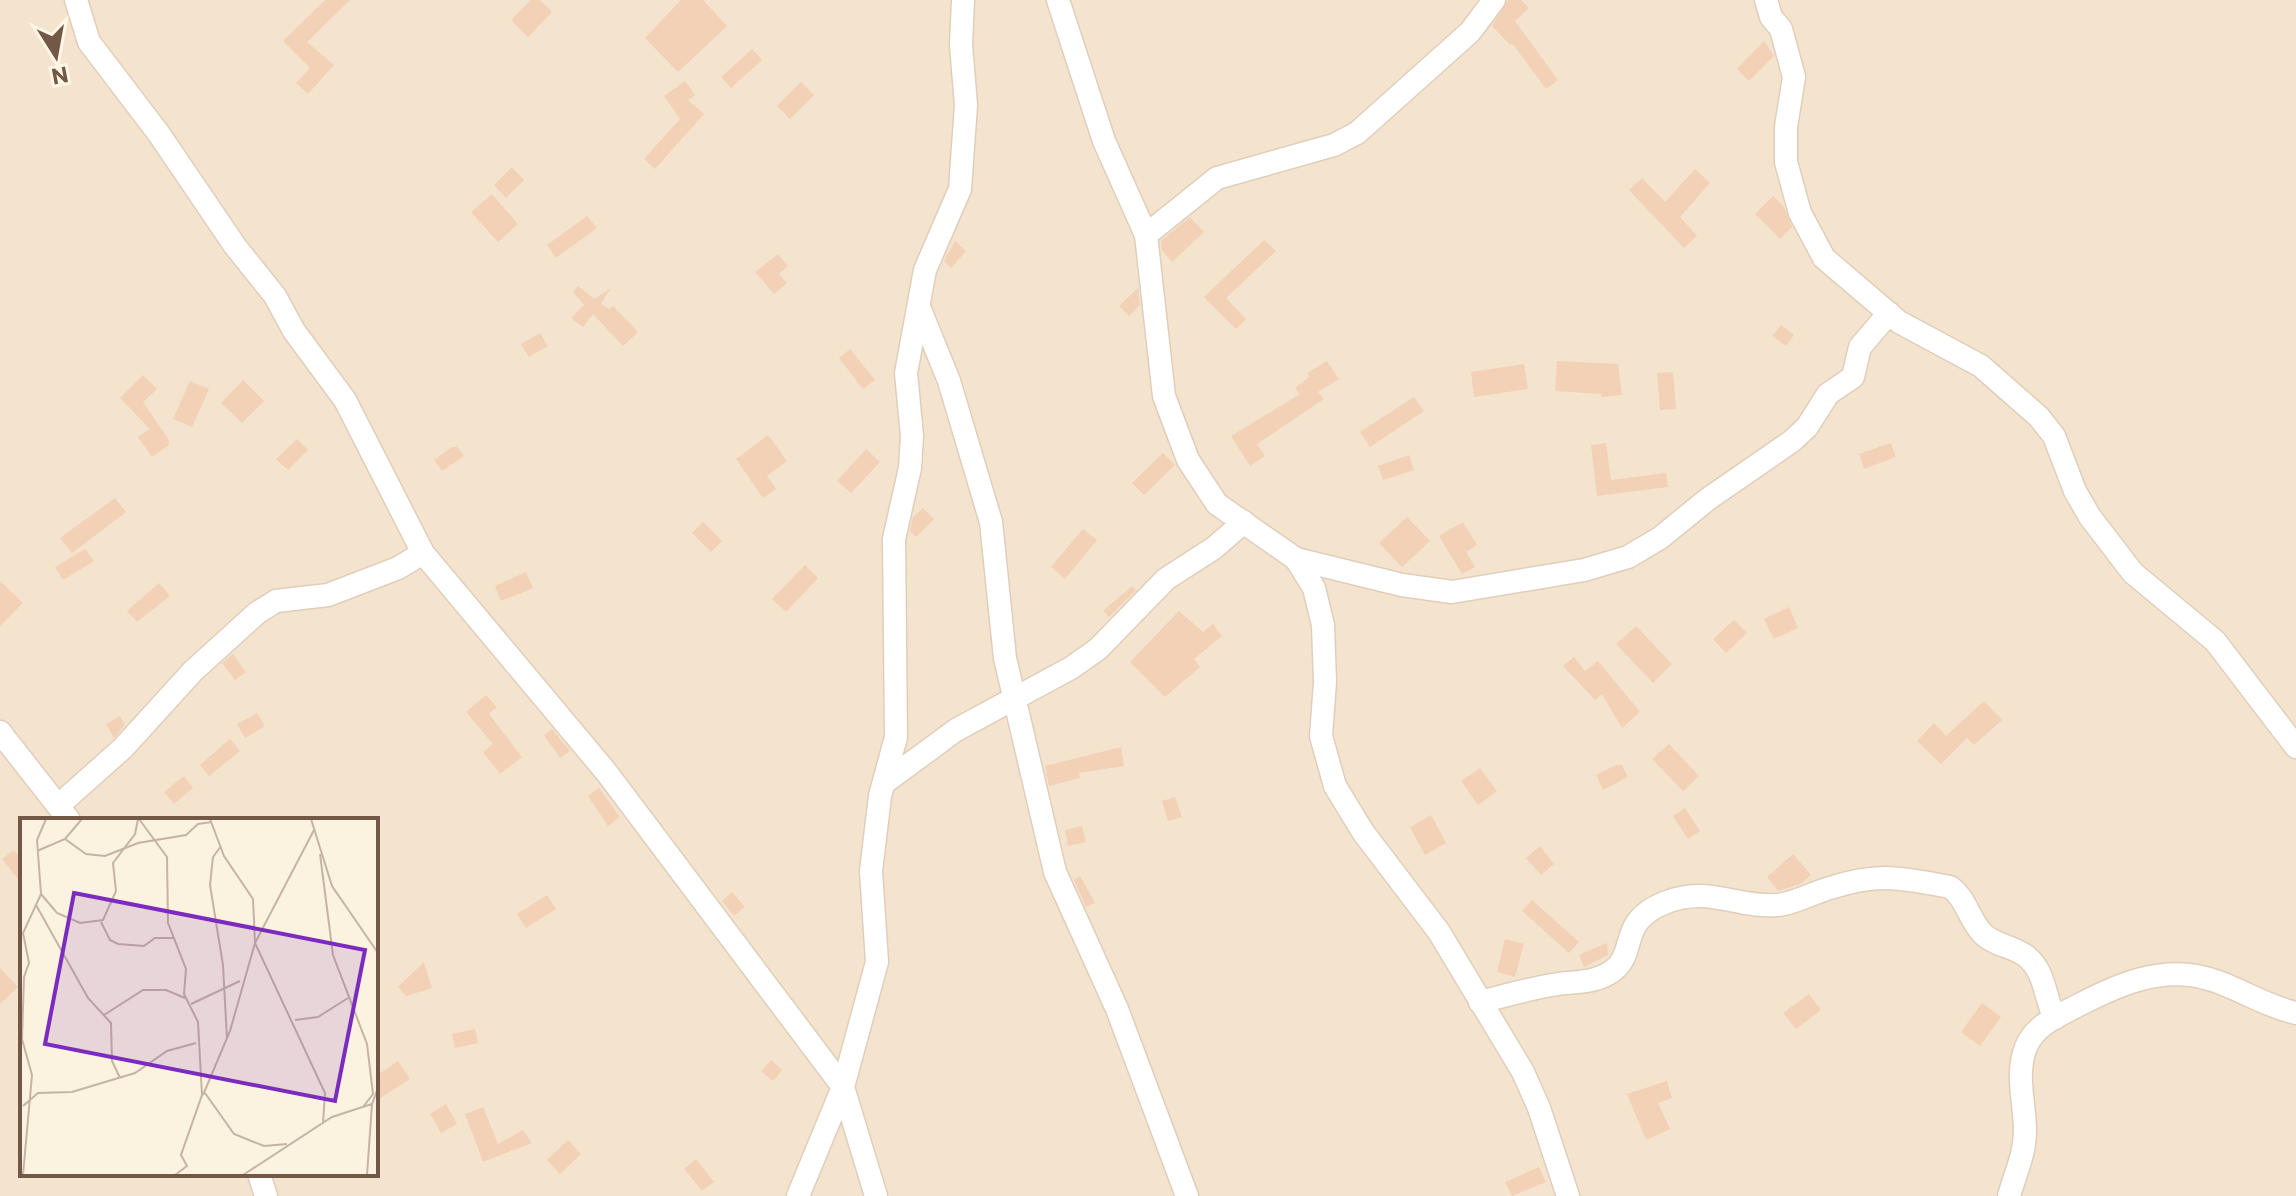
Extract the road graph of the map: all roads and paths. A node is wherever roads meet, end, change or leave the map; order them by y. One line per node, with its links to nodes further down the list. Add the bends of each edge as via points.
1 (76, 0): 10 (street, via 89,42 345,400)
2 (963, 0): 7 (street, via 966,105 960,189)
3 (1058, 0): 6 (street, via 1099,128)
4 (1494, 0): 6 (street, via 1461,40 1357,133 1334,145 1217,178)
5 (1766, 0): 8 (street, via 1781,29 1794,77 1784,145 1800,213 1832,268)
6 (1146, 235): 9 (street, via 1164,396 1188,460 1217,504)
7 (917, 302): 12 (street, via 949,381 991,522 1005,658); 15 (street, via 906,373 910,468 894,539 896,737)
8 (1889, 313): 11 (street, via 1860,347 1853,377 1828,394 1807,427 1628,557 1550,578 1452,592); 14 (street, via 1919,335 1981,366 2039,417 2054,436 2090,517 2133,573 2215,641)
9 (1244, 522): 11 (street); 12 (street, via 1166,579 1098,649)
10 (423, 553): 16 (street, via 341,590 276,601 257,613 193,671); 20 (street, via 607,773)
11 (1296, 559): 17 (street, via 1314,588 1323,625 1321,736 1335,786 1439,932)
12 (1016, 697): 15 (street, via 956,730); 25 (street, via 1055,872 1122,1022)
13 (0, 732): 16 (street)
14 (2296, 747)
15 (884, 783): 20 (street, via 871,871 877,962)
16 (64, 812)
17 (1480, 1002): 19 (street, via 1553,984 1592,981 1612,971 1642,914 1689,895 1780,905 1887,875 1957,892 1984,935 2025,955 2038,969); 26 (street, via 1534,1096)
18 (2296, 1013): 19 (street, via 2262,1005 2207,978 2171,973 2131,981)
19 (2055, 1018): 27 (street, via 2036,1030 2023,1058 2024,1151)
20 (843, 1087): 23 (street); 24 (street)
21 (260, 1176): 22 (street)
22 (266, 1196)
23 (798, 1196)
24 (876, 1196)
25 (1187, 1196)
26 (1568, 1196)
27 (2009, 1196)

